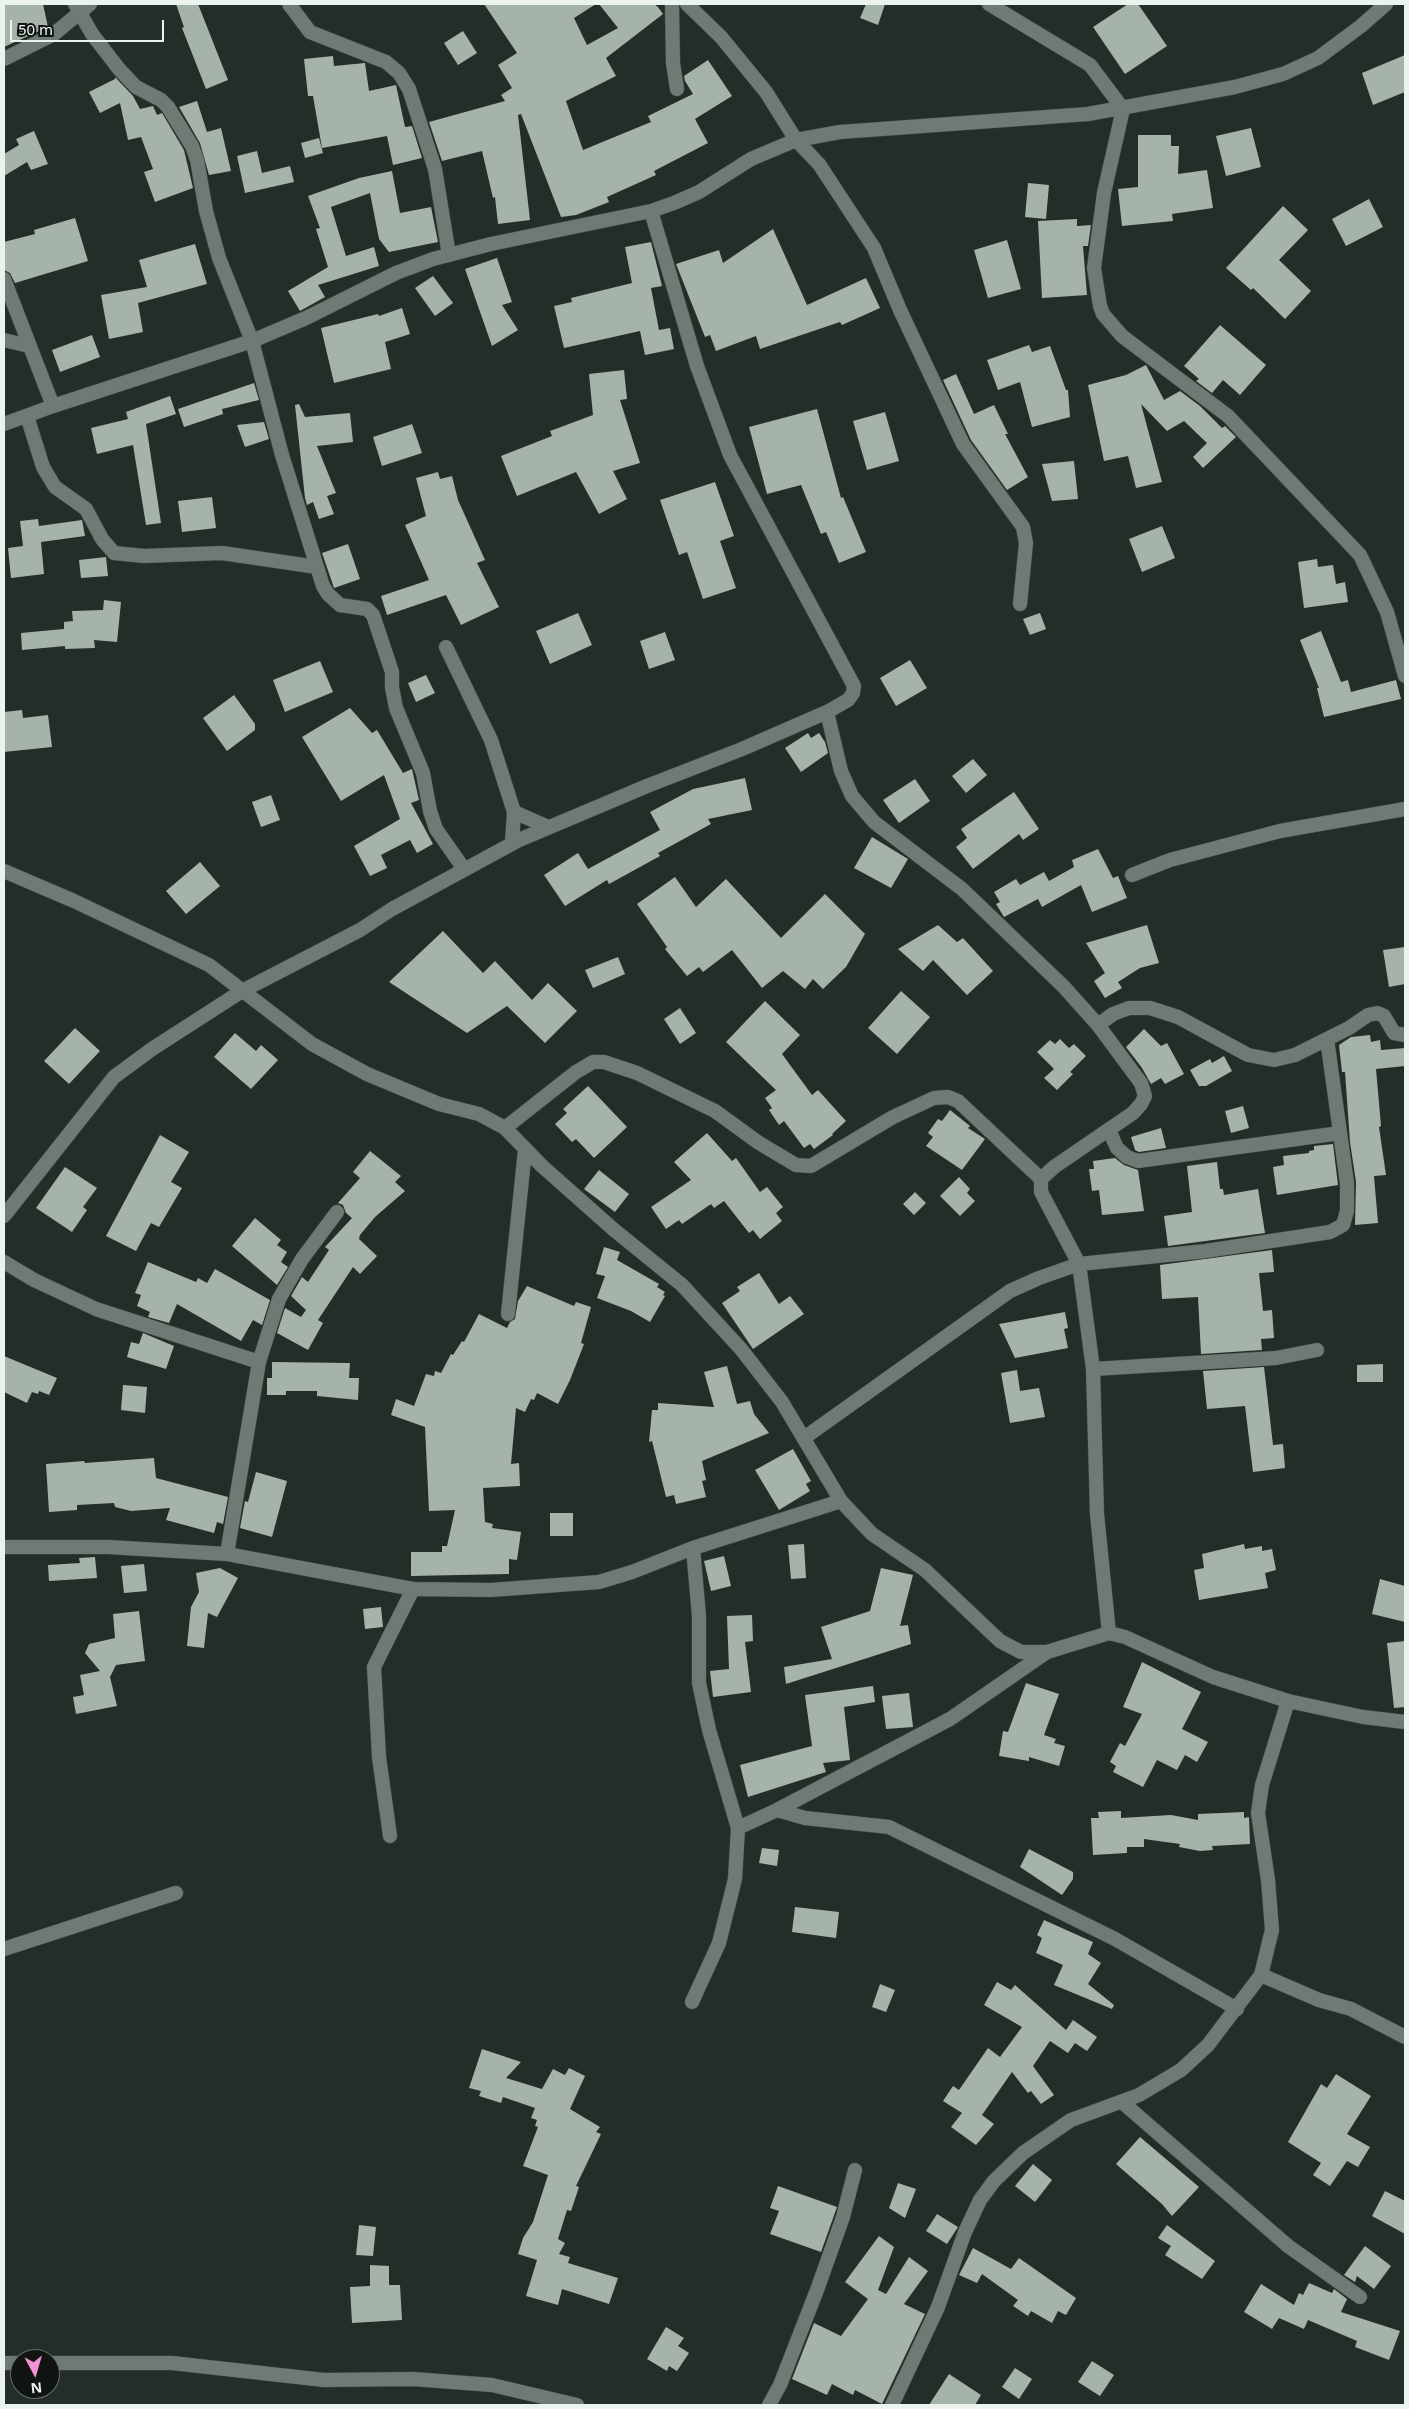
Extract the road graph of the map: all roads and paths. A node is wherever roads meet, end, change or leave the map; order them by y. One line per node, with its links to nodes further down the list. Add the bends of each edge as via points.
1 (90, 4): 7 (street)
2 (289, 4): 13 (street, via 310,32 386,62 404,81 416,106 436,169)
3 (672, 4): 9 (street)
4 (687, 4): 11 (street, via 721,37 766,92)
5 (1386, 4): 10 (street, via 1362,26 1302,67 1235,87)
6 (997, 6): 10 (street, via 1090,65)
7 (77, 9): 8 (street, via 54,34); 16 (street, via 119,69 136,87 168,107 192,146 219,258)
8 (4, 59)
9 (677, 89)
10 (1122, 109): 11 (street, via 840,132); 24 (street, via 1104,192 1094,268 1103,314 1122,336 1228,416 1360,555 1387,612)
11 (796, 140): 12 (street, via 751,159 699,192); 22 (street, via 819,164 874,248 963,444 1022,527 1026,543)
12 (651, 211): 13 (street); 25 (street, via 697,366 730,454 854,686 848,700)
13 (449, 254): 16 (street, via 396,273)
14 (4, 279): 17 (street)
15 (4, 340): 17 (street)
16 (252, 341): 18 (street); 21 (street, via 282,455)
17 (29, 346): 18 (street)
18 (53, 406): 19 (street)
19 (27, 416): 20 (street); 21 (street, via 43,467 55,487 86,509 102,539 114,553 144,556 222,553)
20 (4, 424)
21 (318, 567): 30 (street, via 324,586 333,599 340,604 367,609 373,615 392,672 396,708 423,773 436,829)
22 (1020, 604)
23 (446, 647): 27 (street, via 491,740)
24 (1405, 676)
25 (827, 712): 28 (street); 34 (street, via 841,771 852,796 874,822 962,889)
26 (1405, 809): 32 (street, via 1280,831 1170,860)
27 (514, 812): 28 (street); 29 (street)
28 (548, 827): 29 (street)
29 (512, 843): 30 (street)
30 (464, 869): 33 (street, via 360,930)
31 (4, 871): 33 (street, via 208,965)
32 (1132, 875)
33 (242, 991): 37 (street, via 312,1044 367,1074 439,1104 480,1114); 43 (street, via 114,1077)
34 (1098, 1024): 36 (street, via 1129,1008 1150,1008 1178,1018 1248,1055 1274,1060 1295,1056); 38 (street, via 1141,1083 1144,1096 1133,1113)
35 (1405, 1035): 36 (street, via 1394,1033 1384,1016 1377,1013)
36 (1327, 1039): 39 (street)
37 (506, 1128): 40 (street); 41 (street, via 576,1072 592,1062 604,1062 637,1073 715,1111 796,1165 810,1166 893,1116 934,1098 948,1097 958,1102)
38 (1109, 1130): 39 (street, via 1117,1148 1138,1161); 41 (street)
39 (1340, 1133): 45 (street, via 1347,1183 1347,1211 1343,1225 1330,1232 1206,1251)
40 (525, 1150): 46 (street); 50 (street, via 613,1229 682,1285 741,1349 782,1402)
41 (1041, 1179): 45 (street, via 1041,1192)
42 (337, 1212): 48 (street, via 302,1259 279,1299)
43 (4, 1216)
44 (4, 1262): 48 (street, via 96,1309)
45 (1079, 1264): 49 (street); 50 (street, via 1010,1291)
46 (508, 1314)
47 (1317, 1350): 49 (street, via 1276,1358)
48 (259, 1362): 54 (street)
49 (1093, 1369): 56 (street, via 1097,1514)
50 (804, 1438): 51 (street)
51 (841, 1501): 53 (street); 57 (street, via 872,1534 925,1570 1000,1641 1021,1652)
52 (4, 1547): 54 (street, via 108,1547)
53 (693, 1548): 55 (street, via 599,1582 491,1590); 61 (street, via 699,1616 699,1683 709,1730)
54 (227, 1554): 55 (street)
55 (413, 1589): 62 (street, via 374,1667 379,1757)
56 (1109, 1634): 57 (street); 58 (street, via 1125,1637 1213,1677)
57 (1046, 1652): 60 (street, via 950,1719)
58 (1288, 1702): 59 (street); 65 (street, via 1262,1785 1258,1813 1272,1930)
59 (1405, 1722)
60 (777, 1810): 61 (street); 67 (street, via 805,1818 889,1827 1115,1939)
61 (738, 1828): 66 (street, via 735,1879 719,1943)
62 (390, 1836)
63 (176, 1893): 64 (street)
64 (4, 1949)
65 (1260, 1975): 67 (street); 68 (street, via 1319,2000 1351,2009)
66 (692, 2002)
67 (1237, 2009): 69 (street, via 1208,2045 1181,2070)
68 (1405, 2037)
69 (1122, 2102): 71 (street, via 1288,2246); 75 (street, via 1072,2120 1023,2153 980,2200 938,2307)
70 (855, 2170): 74 (street, via 843,2217 817,2290)
71 (1360, 2298)
72 (60, 2363): 73 (street, via 172,2363 324,2380 412,2379 484,2384)
73 (577, 2405)
74 (769, 2405)
75 (892, 2405)

